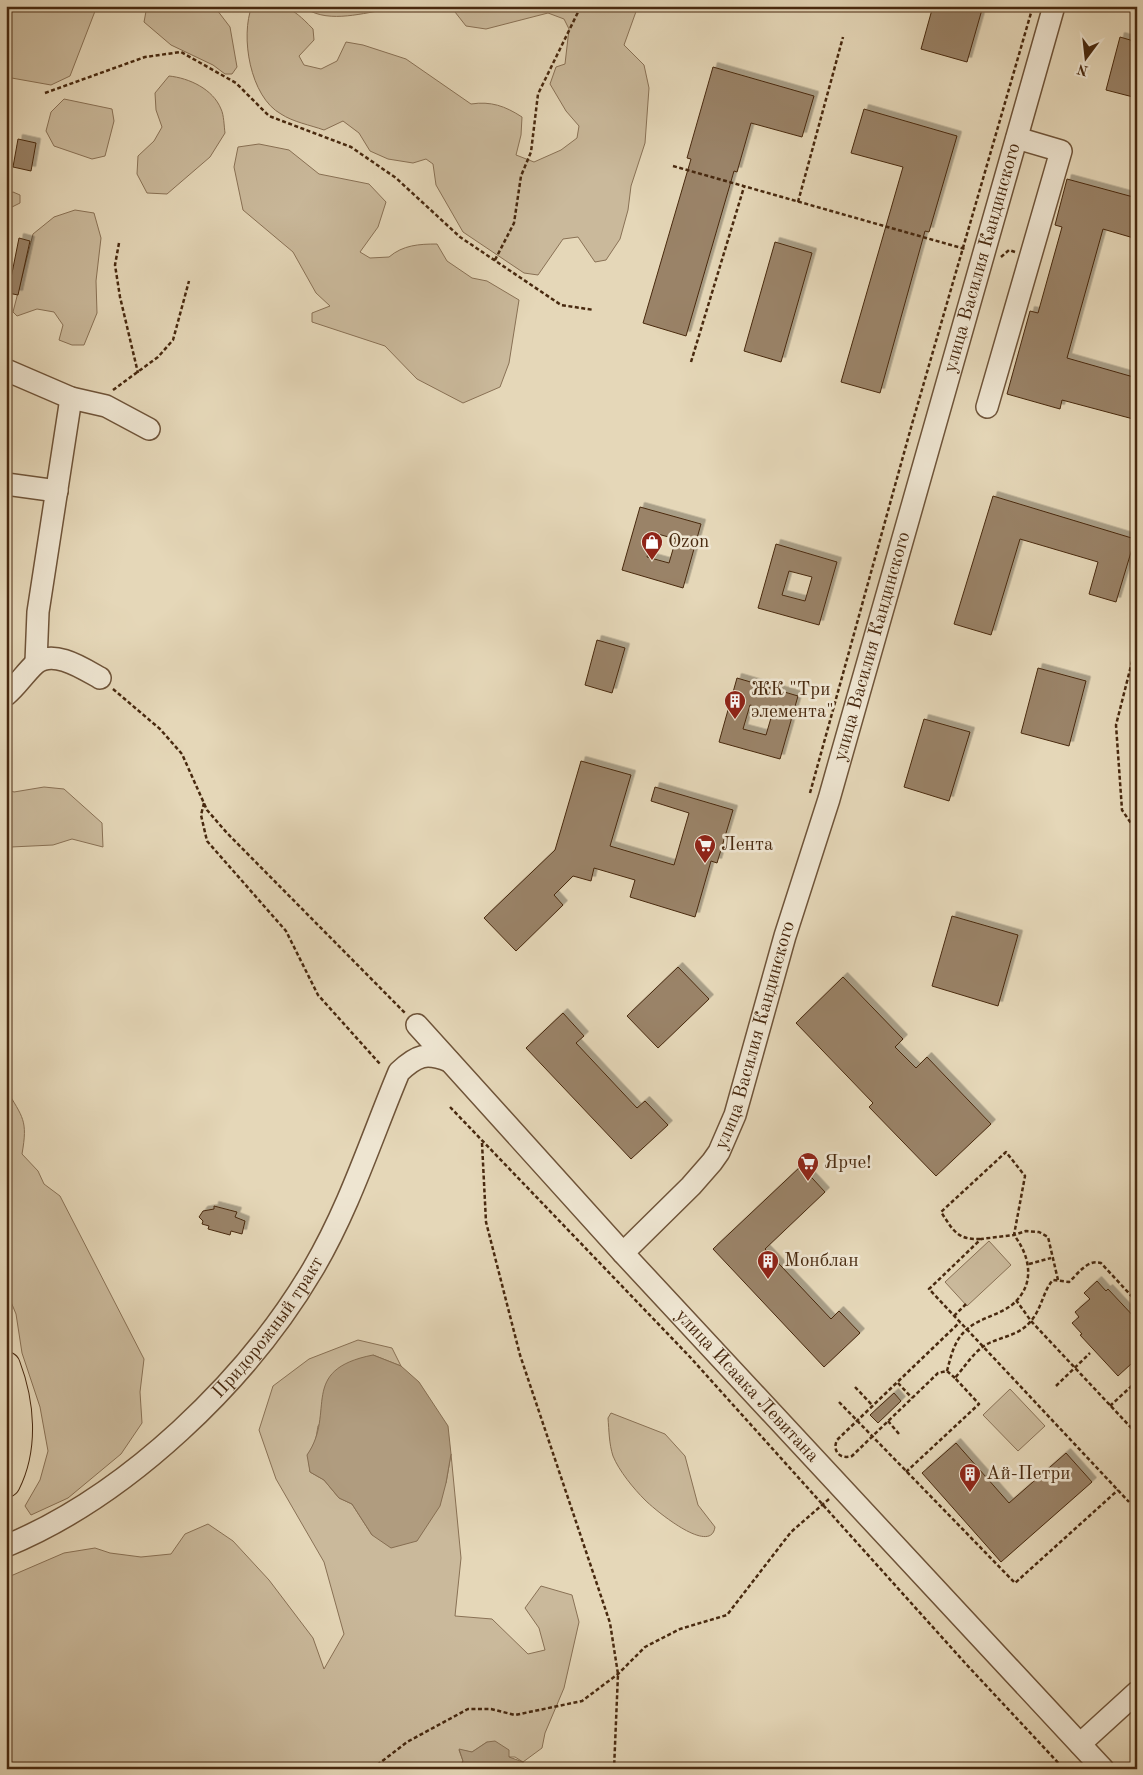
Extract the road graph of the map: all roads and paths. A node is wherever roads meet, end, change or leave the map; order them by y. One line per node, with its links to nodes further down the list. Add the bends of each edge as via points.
1 (581, 6): 14 (path, via 538,94 531,152 521,176 514,223)
2 (1033, 6): 11 (path)
3 (1054, 6): 6 (street, улица Василия Кандинского)
4 (843, 37): 9 (path)
5 (45, 93): 14 (path, via 144,58 181,52 236,83 269,116 351,147 396,178 460,237)
6 (1017, 138): 12 (street, улица Василия Кандинского); 13 (street, via 1061,151)
7 (673, 166): 8 (path)
8 (744, 187): 9 (path); 17 (path)
9 (798, 202): 11 (path)
10 (119, 243): 19 (path, via 115,265)
11 (963, 249): 12 (path); 30 (path)
12 (985, 254): 13 (path, via 1000,259 1008,250); 40 (street, улица Василия Кандинского, via 735,1115 712,1162)
13 (1031, 256): 22 (street)
14 (495, 260): 16 (path, via 561,305)
15 (189, 281): 19 (path, via 173,340)
16 (594, 310)
17 (691, 362)
18 (6, 370): 20 (street)
19 (138, 373): 21 (path)
20 (71, 398): 21 (street); 25 (street)
21 (93, 403): 23 (street, via 106,406)
22 (987, 407)
23 (149, 429)
24 (6, 484): 25 (street)
25 (58, 491): 27 (street, via 38,612)
26 (1137, 642): 32 (path, via 1116,725 1122,810)
27 (36, 662): 28 (street, via 53,658); 29 (street)
28 (100, 678): 31 (path, via 160,729 182,754)
29 (6, 695)
30 (810, 793)
31 (204, 801): 33 (path, via 207,810 227,832); 35 (path, via 201,815 207,841 286,931 318,995)
32 (1137, 832)
33 (417, 1025): 34 (street, улица Исаака Левитана)
34 (448, 1062): 40 (street, улица Исаака Левитана); 76 (street, Придорожный тракт, via 433,1055 421,1056 399,1072 365,1163 317,1262 235,1376 132,1472 64,1518)
35 (380, 1064)
36 (450, 1108): 37 (path)
37 (482, 1141): 75 (path, via 690,1357); 77 (path, via 486,1222 520,1355 610,1623)
38 (1014, 1235): 39 (path); 39 (path, via 1025,1176 1006,1152 941,1212 958,1236); 41 (path, via 1026,1231 1039,1232 1048,1238); 42 (path)
39 (981, 1238): 47 (path, via 929,1289)
40 (623, 1253): 72 (street, улица Исаака Левитана)
41 (1051, 1258): 42 (path); 43 (path)
42 (1029, 1264): 44 (path, via 1024,1290)
43 (1058, 1280): 45 (path, via 1069,1282 1088,1264 1100,1263); 48 (path, via 1053,1280 1046,1288)
44 (1016, 1300): 48 (path); 50 (path)
45 (1137, 1302)
46 (966, 1304): 47 (path)
47 (954, 1316): 49 (path)
48 (1031, 1321): 51 (path, via 1016,1334); 53 (path)
49 (960, 1322): 50 (path); 58 (path)
50 (967, 1329): 51 (path); 55 (path, via 952,1351)
51 (983, 1346): 56 (path); 73 (path)
52 (1090, 1354): 53 (path)
53 (1075, 1368): 59 (path); 64 (path)
54 (7, 1369): 71 (main road, via 18,1409 18,1438 13,1470)
55 (947, 1371): 56 (path); 61 (path, via 938,1373)
56 (955, 1378): 70 (path, via 979,1404)
57 (1137, 1381): 64 (path)
58 (898, 1383): 61 (path); 63 (path)
59 (1056, 1386)
60 (855, 1387): 63 (path)
61 (912, 1398): 66 (path)
62 (840, 1402): 65 (path)
63 (873, 1406): 65 (path)
64 (1110, 1406): 68 (path)
65 (857, 1421): 69 (path); 69 (path, via 837,1440 835,1449 838,1454 852,1456)
66 (888, 1421): 67 (path); 69 (path)
67 (899, 1434)
68 (1137, 1434)
69 (872, 1437): 70 (path)
70 (906, 1472): 73 (path, via 1015,1584)
71 (6, 1483)
72 (841, 1488): 75 (path); 79 (street, улица Исаака Левитана)
73 (1118, 1490): 74 (path)
74 (1129, 1502)
75 (823, 1505): 77 (path, via 791,1532 727,1614 680,1629 645,1648); 82 (path)
76 (6, 1546)
77 (618, 1674): 80 (path, via 582,1701 515,1714 492,1709 468,1710 407,1742); 81 (path)
78 (1137, 1692): 79 (street)
79 (1080, 1744): 83 (street, улица Исаака Левитана)
80 (372, 1769)
81 (614, 1769)
82 (1064, 1769)
83 (1103, 1769)

